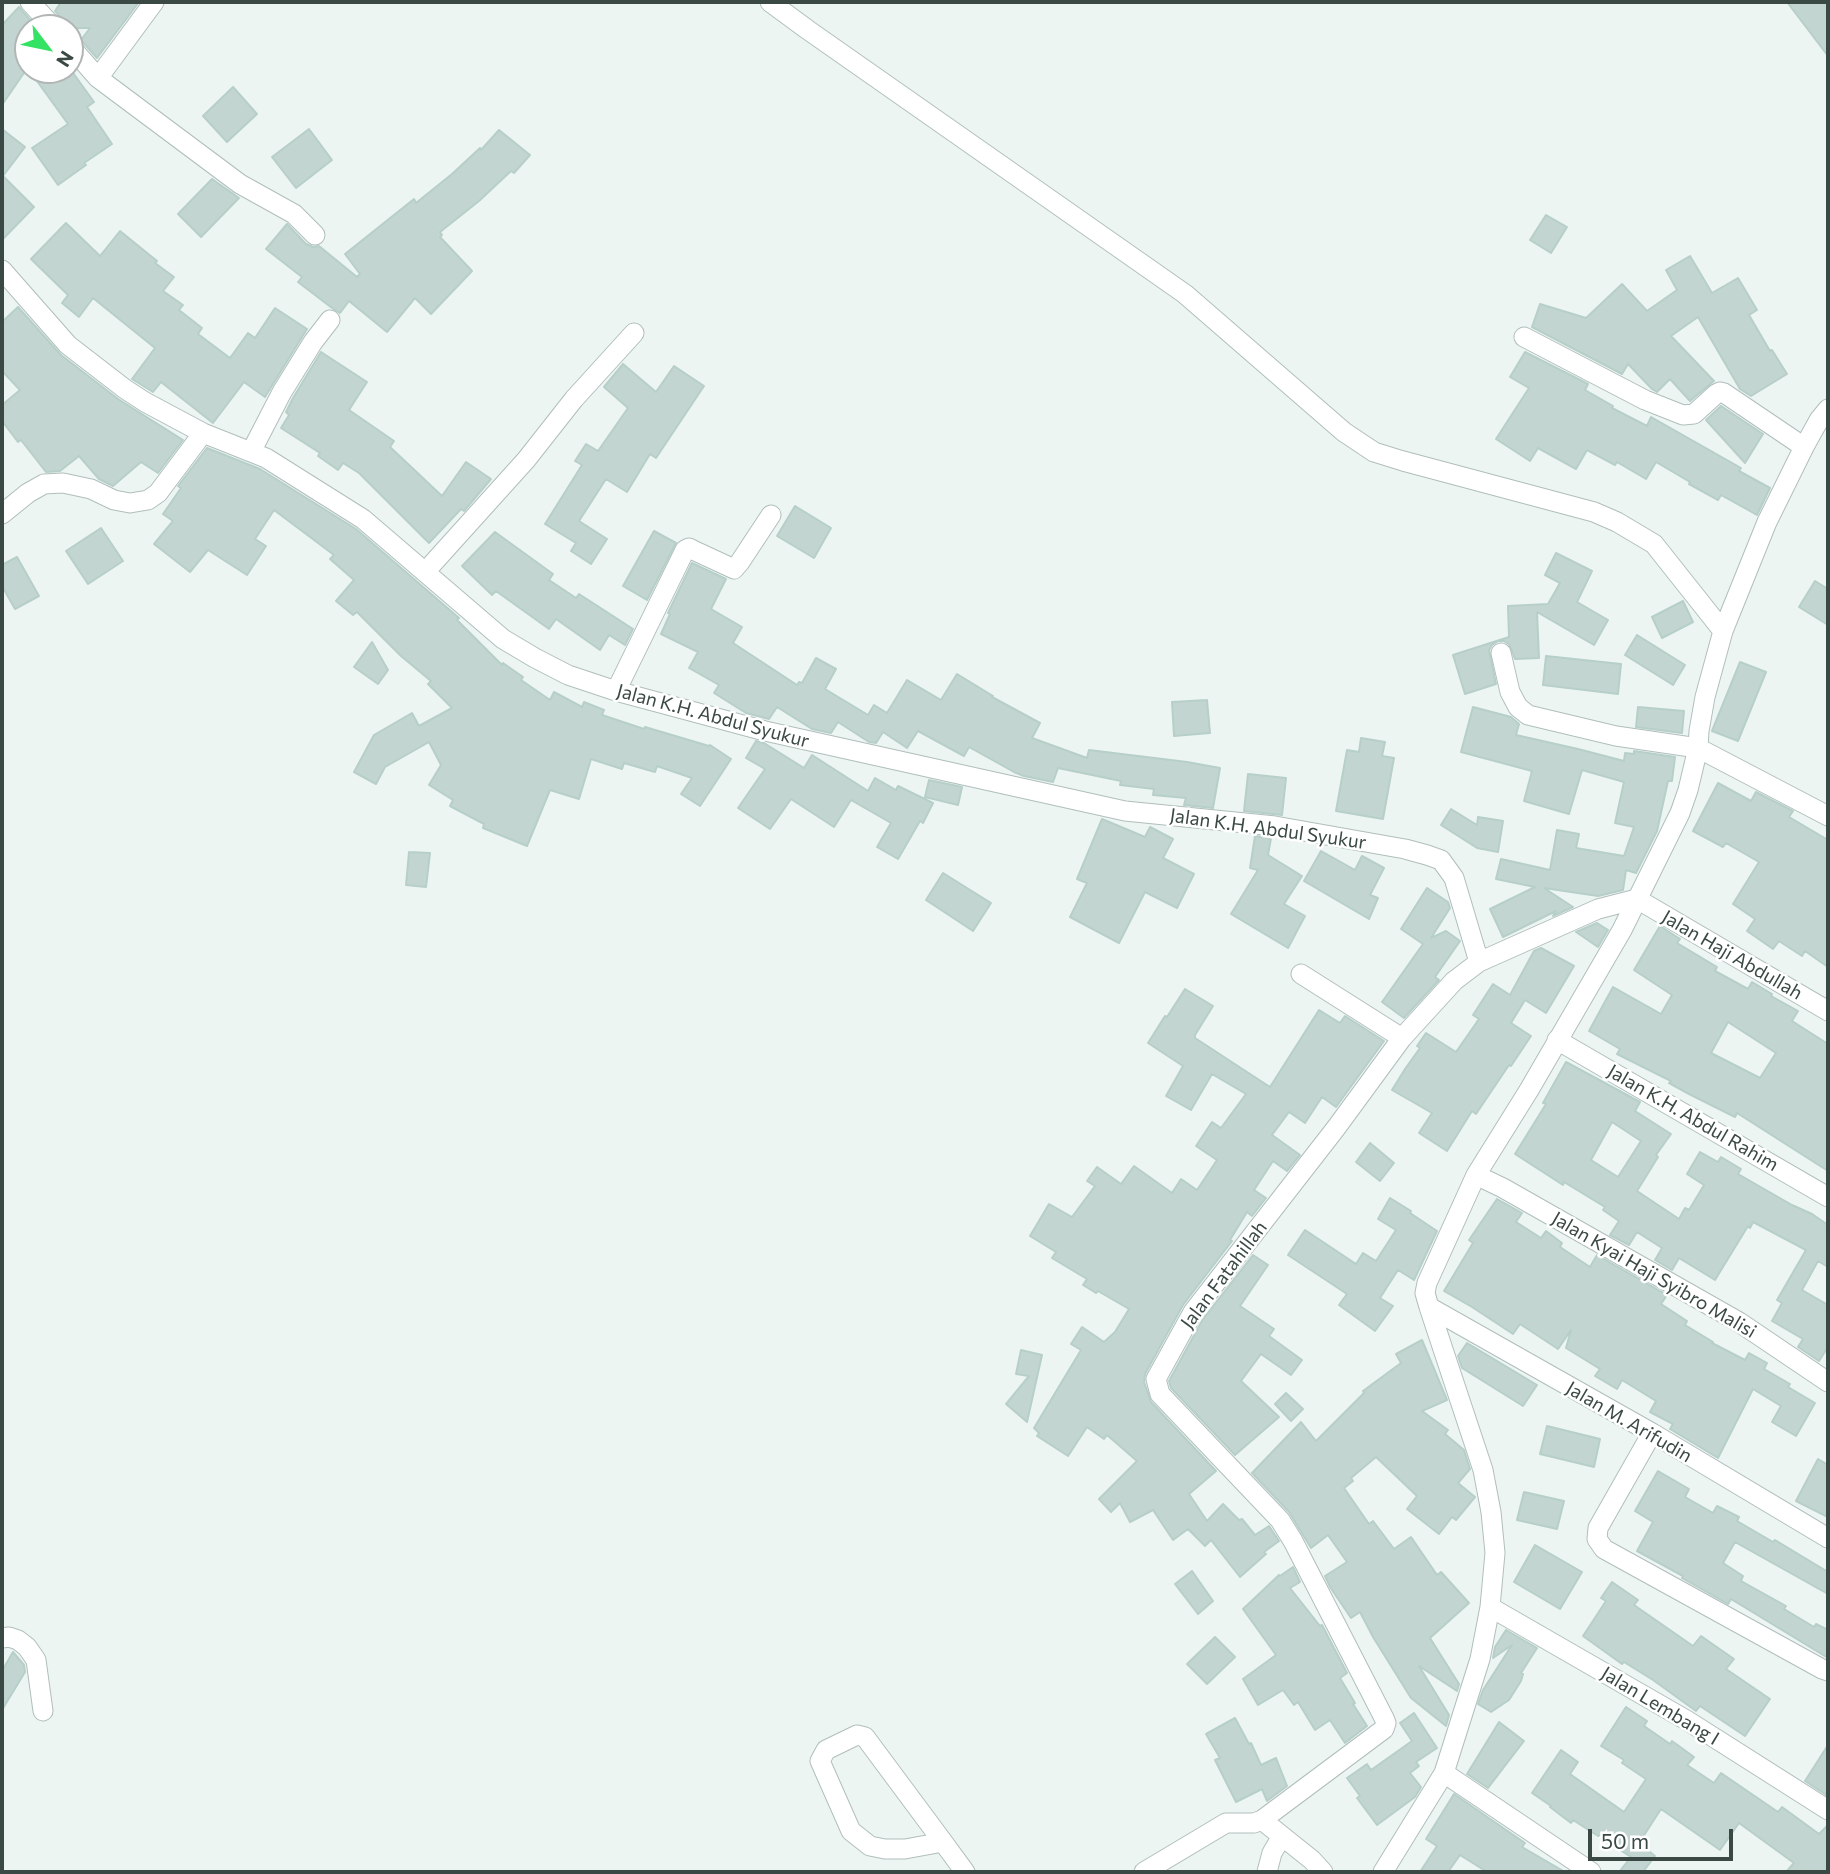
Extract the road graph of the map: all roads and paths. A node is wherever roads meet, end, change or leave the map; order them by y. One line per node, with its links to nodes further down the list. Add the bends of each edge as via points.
1 (154, 2): 4 (street)
2 (770, 2): 17 (street, via 1185,294 1344,432 1374,452 1617,522 1654,544)
3 (84, 62): 4 (street)
4 (98, 78): 5 (street, via 240,184 294,214)
5 (315, 235)
6 (2, 270): 11 (street, Jalan K.H. Abdul Syukur, via 68,345 145,402)
7 (330, 320): 13 (street, via 282,392)
8 (634, 333): 16 (street)
9 (1524, 337): 12 (street, via 1683,415 1694,414 1716,394 1724,393)
10 (1828, 409): 12 (street)
11 (203, 433): 13 (street, Jalan K.H. Abdul Syukur); 14 (street, via 158,494 148,500 114,500 63,482 28,492)
12 (1804, 447): 17 (street, via 1767,522)
13 (251, 452): 16 (street, Jalan K.H. Abdul Syukur, via 363,519)
14 (2, 514)
15 (771, 514): 19 (street, via 734,569 685,550)
16 (425, 572): 19 (street, Jalan K.H. Abdul Syukur, via 503,639 568,675)
17 (1723, 631): 20 (street, via 1705,697)
18 (1501, 653): 20 (street, via 1510,692 1528,715 1616,736)
19 (616, 691): 23 (street, Jalan K.H. Abdul Syukur, via 765,731 1125,811 1275,826 1427,855 1441,860 1454,878)
20 (1698, 748): 21 (street); 22 (street, via 1680,813)
21 (1828, 816)
22 (1637, 899): 23 (street, Jalan Fatahillah, via 1598,909); 25 (street, Jalan Haji Abdullah); 27 (street)
23 (1479, 962): 26 (street, Jalan Fatahillah, via 1454,981)
24 (1301, 974): 26 (street)
25 (1828, 1011)
26 (1402, 1038): 40 (street, Jalan Fatahillah, via 1193,1312 1156,1379 1160,1394 1280,1520 1384,1718 1384,1729 1374,1738)
27 (1557, 1040): 28 (street); 29 (street, Jalan K.H. Abdul Rahim)
28 (1476, 1175): 30 (street, via 1427,1283); 31 (street, Jalan Kyai Haji Syibro Malisi, via 1739,1322)
29 (1828, 1197)
30 (1429, 1307): 32 (street, Jalan M. Arifudin); 34 (street, via 1483,1470 1495,1553)
31 (1828, 1382)
32 (1652, 1433): 33 (street, Jalan M. Arifudin); 36 (street, via 1598,1528 1597,1539 1604,1549)
33 (1828, 1538)
34 (1490, 1607): 38 (street, via 1480,1659); 39 (street, Jalan Lembang I, via 1688,1721)
35 (2, 1638): 37 (street, via 18,1640 36,1660)
36 (1828, 1671)
37 (43, 1711)
38 (1444, 1773): 47 (street); 48 (street)
39 (1828, 1810)
40 (1262, 1820): 41 (street); 44 (street, via 1226,1823)
41 (1282, 1836): 45 (street); 46 (street)
42 (943, 1842): 42 (street, via 865,1737 857,1735 826,1750 820,1761 851,1831 870,1846 905,1849); 43 (street)
43 (965, 1872)
44 (1144, 1872)
45 (1268, 1872)
46 (1323, 1872)
47 (1383, 1872)
48 (1591, 1872)

